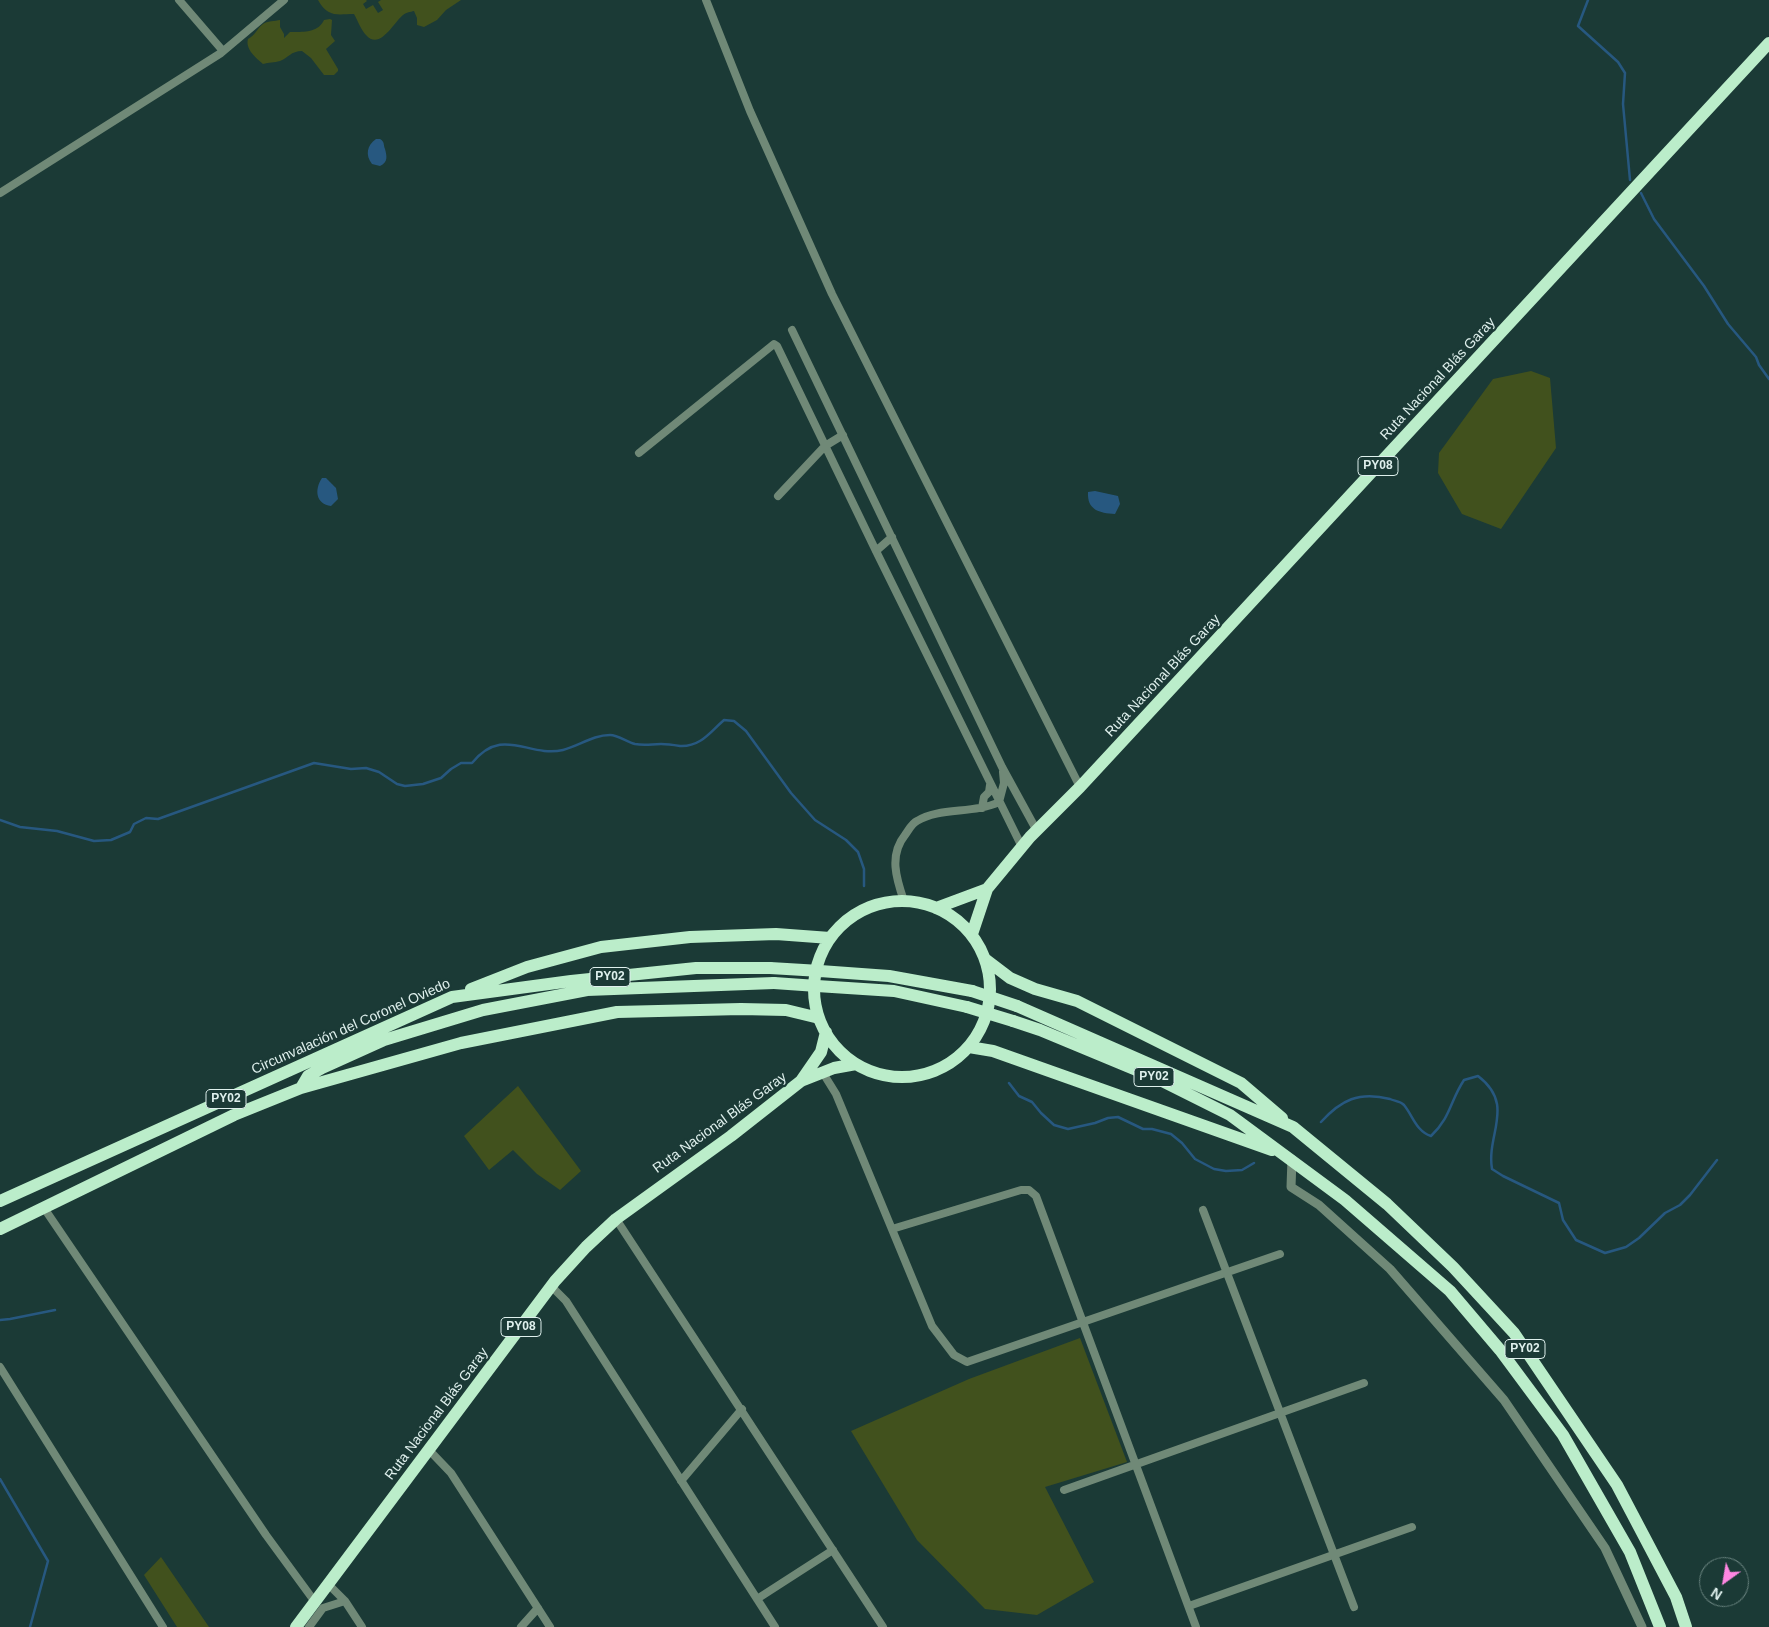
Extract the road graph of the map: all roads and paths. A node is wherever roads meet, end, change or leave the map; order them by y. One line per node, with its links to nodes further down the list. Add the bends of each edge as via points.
1 (179, 0): 5 (street)
2 (284, 0): 5 (street)
3 (706, 0): 16 (street, via 750,111 832,294)
4 (1769, 43): 16 (highway, Ruta Nacional Blás Garay / PY08)
5 (223, 51): 6 (street)
6 (0, 193)
7 (792, 330): 8 (street)
8 (843, 435): 9 (street); 12 (street)
9 (825, 446): 10 (street, via 774,344); 11 (street); 13 (street)
10 (639, 453)
11 (778, 496)
12 (892, 537): 13 (street); 14 (street)
13 (876, 552): 15 (street)
14 (1002, 767): 17 (street, via 1004,783); 19 (street)
15 (990, 785): 17 (street); 18 (street)
16 (1080, 787): 19 (highway, Ruta Nacional Blás Garay / PY08)
17 (999, 802): 18 (street); 20 (street)
18 (982, 808): 22 (street, via 936,814 916,821 898,844 895,874)
19 (1037, 830): 20 (highway, Ruta Nacional Blás Garay / PY08)
20 (1022, 847): 21 (highway, Ruta Nacional Blás Garay / PY08)
21 (987, 889): 23 (highway, Ruta Nacional Blás Garay / PY08); 24 (highway, Ruta Nacional Blás Garay / PY08)
22 (904, 901): 23 (highway); 25 (highway, via 870,906 854,914)
23 (936, 908): 24 (highway, via 956,919)
24 (972, 934): 26 (highway)
25 (830, 938): 27 (highway, via 776,934 690,937 601,947 527,967); 28 (highway, via 816,969 815,1002)
26 (985, 959): 30 (highway, via 991,990 989,1005 981,1028); 35 (highway, via 1010,978 1077,1002 1241,1083)
27 (452, 997): 35 (highway, Circunvalación del Coronel Oviedo / PY02, bridge, via 696,968 770,968 889,976 972,991 1017,1006); 37 (highway, Circunvalación del Coronel Oviedo / PY02)
28 (819, 1018): 29 (highway); 34 (highway, via 786,1010 617,1012 460,1043)
29 (826, 1032): 31 (highway); 33 (highway, Ruta Nacional Blás Garay, via 821,1052)
30 (969, 1047): 31 (highway, via 944,1066 915,1076 884,1075); 36 (highway, via 993,1051)
31 (856, 1064): 32 (highway, Ruta Nacional Blás Garay)
32 (823, 1073): 33 (highway, Ruta Nacional Blás Garay); 42 (street, via 836,1094)
33 (801, 1081): 40 (highway, Ruta Nacional Blás Garay / PY08)
34 (301, 1088): 36 (highway, Circunvalación del Coronel Oviedo / PY02, bridge, via 308,1076 384,1040 483,1010 587,990 774,983 894,991 1013,1021 1158,1079 1230,1115); 38 (highway, Circunvalación del Coronel Oviedo / PY02, via 234,1115)
35 (1293, 1127): 76 (highway, Circunvalación del Coronel Oviedo / PY02, via 1387,1204 1453,1267 1514,1333 1617,1485 1676,1597)
36 (1288, 1157): 74 (street, via 1291,1187 1319,1205 1390,1269 1504,1400 1604,1548); 75 (highway, Circunvalación del Coronel Oviedo / PY02, via 1345,1200 1450,1291 1500,1350 1563,1434 1630,1552)
37 (0, 1201)
38 (44, 1208): 41 (highway, Circunvalación del Coronel Oviedo / PY02); 61 (street)
39 (1203, 1210): 44 (street)
40 (616, 1219): 45 (highway, Ruta Nacional Blás Garay / PY08); 49 (street)
41 (0, 1229)
42 (892, 1229): 46 (street, via 932,1326 954,1355 967,1362); 46 (street, via 1029,1190 1036,1196)
43 (1280, 1254): 44 (street)
44 (1226, 1272): 46 (street); 50 (street)
45 (551, 1286): 51 (highway, Ruta Nacional Blás Garay / PY08); 53 (street, via 566,1302)
46 (1083, 1322): 52 (street)
47 (0, 1367): 65 (street)
48 (1364, 1383): 50 (street)
49 (742, 1409): 53 (street); 56 (street)
50 (1280, 1413): 52 (street); 57 (street)
51 (429, 1450): 58 (highway, Ruta Nacional Blás Garay / PY08); 64 (street, via 451,1473)
52 (1136, 1464): 54 (street); 62 (street)
53 (681, 1481): 59 (street)
54 (1064, 1490)
55 (1412, 1527): 57 (street)
56 (833, 1550): 59 (street); 72 (street)
57 (1334, 1554): 62 (street); 63 (street)
58 (329, 1585): 60 (street); 61 (highway, Ruta Nacional Blás Garay / PY08)
59 (757, 1599): 71 (street)
60 (345, 1601): 67 (street, via 323,1608); 68 (street)
61 (315, 1602): 66 (highway, Ruta Nacional Blás Garay / PY08)
62 (1189, 1606): 73 (street)
63 (1354, 1607)
64 (538, 1608): 69 (street); 70 (street)
65 (163, 1627)
66 (296, 1627)
67 (309, 1627)
68 (362, 1627)
69 (521, 1627)
70 (550, 1627)
71 (775, 1627)
72 (883, 1627)
73 (1196, 1627)
74 (1642, 1627)
75 (1660, 1627)
76 (1686, 1627)

